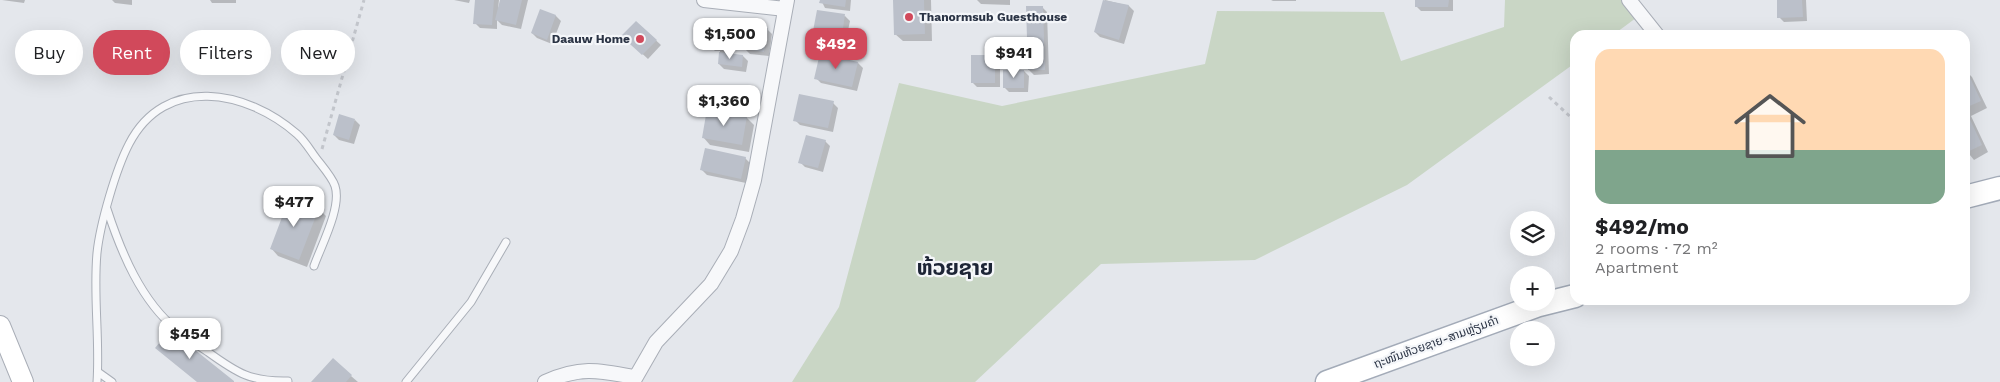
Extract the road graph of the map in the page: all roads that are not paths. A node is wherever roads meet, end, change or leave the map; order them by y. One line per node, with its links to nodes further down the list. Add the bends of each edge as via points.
1 (704, 0): 3 (street)
2 (1629, 0): 4 (street)
3 (786, 4): 13 (street, via 754,180 731,250 711,284 656,342)
4 (1653, 30)
5 (2000, 188): 6 (main road)
6 (1970, 196)
7 (106, 207): 9 (lane, via 129,144 147,118 173,100 197,96 251,105 278,119 299,136 335,186 334,212); 12 (lane, via 97,253); 14 (lane, via 119,247 153,304 176,330 238,374 270,382)
8 (506, 242): 18 (lane, via 471,302)
9 (314, 266)
10 (1570, 297): 20 (main road, ຖະໜົນຫ້ວຍຊາຍ-ສາມຫຼ່ຽມຄຳ, via 1538,305)
11 (0, 326): 15 (street)
12 (98, 372): 16 (lane); 17 (lane)
13 (634, 379): 19 (street, via 600,370 580,370)
14 (288, 381)
15 (23, 382)
16 (97, 382)
17 (112, 382)
18 (406, 382)
19 (545, 382)
20 (1327, 382)

